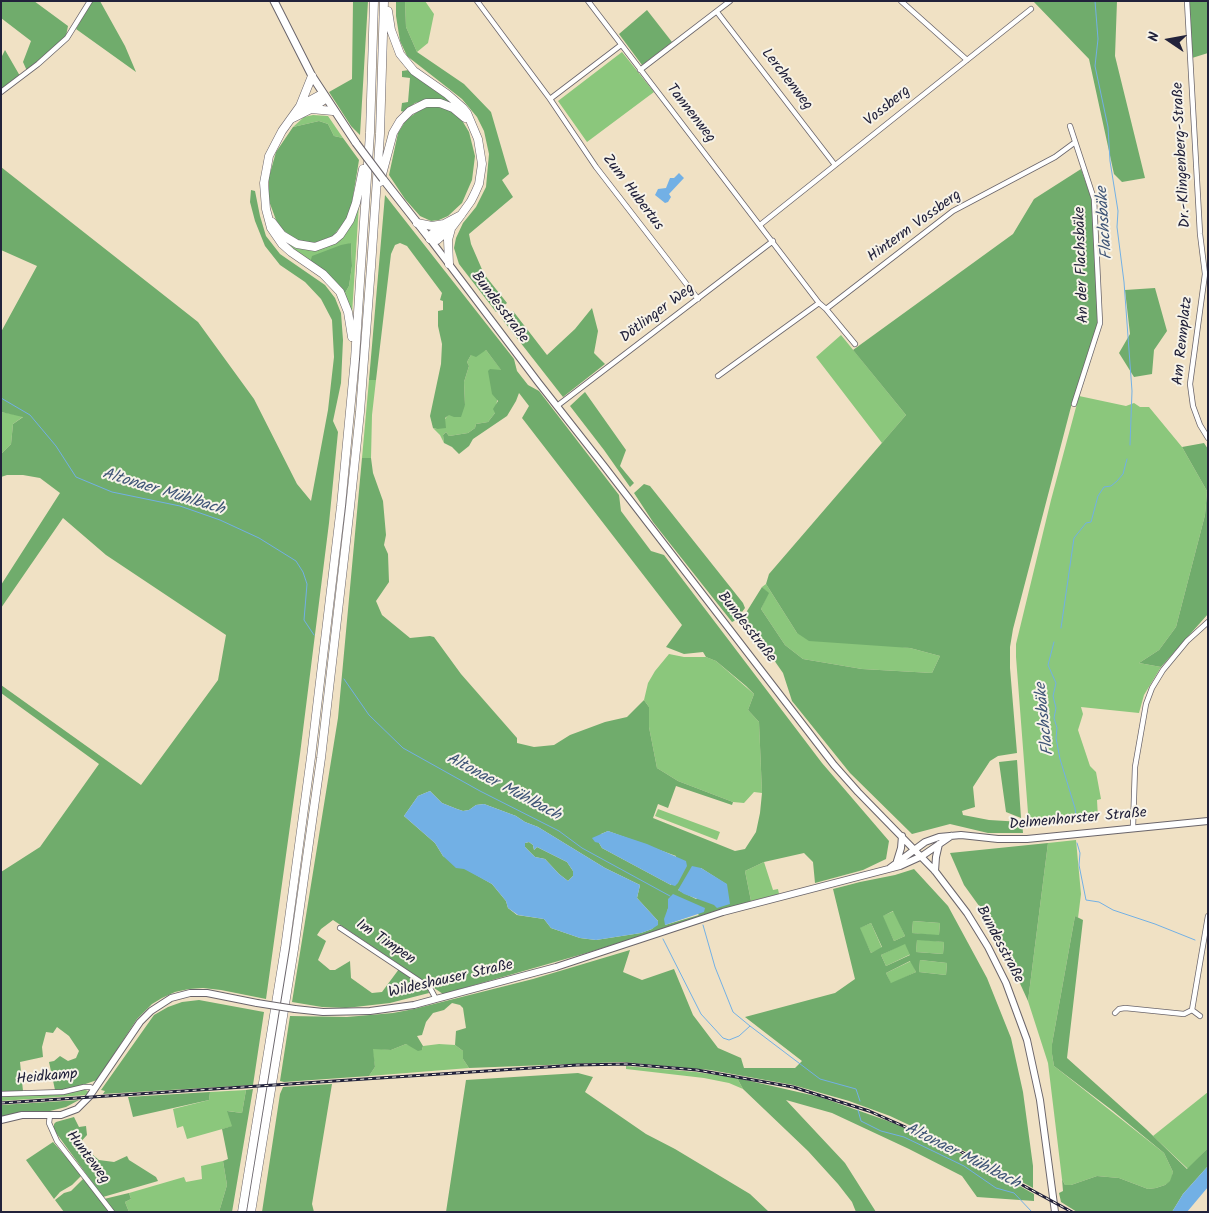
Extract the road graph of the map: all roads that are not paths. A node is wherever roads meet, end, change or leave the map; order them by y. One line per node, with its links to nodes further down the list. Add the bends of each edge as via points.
1 (90, 1): 16 (street, via 67,38)
2 (274, 1): 15 (main road, Bundesstraße)
3 (374, 1): 25 (highway)
4 (386, 1): 23 (highway, via 391,30 400,54 414,71 458,103); 28 (highway)
5 (477, 1): 18 (street, Zum Hubertus)
6 (588, 1): 12 (street, Tannenweg)
7 (730, 1): 11 (street)
8 (901, 1): 13 (street)
9 (1187, 1): 36 (street, Dr.-Klingenberg-Straße, via 1200,238)
10 (1031, 9): 13 (street, Vossberg)
11 (717, 12): 14 (street); 27 (street, Lerchenweg)
12 (622, 45): 14 (street, Tannenweg); 18 (street)
13 (967, 60): 27 (street, Vossberg)
14 (640, 70): 31 (street, Tannenweg)
15 (312, 76): 17 (main road, Bundesstraße); 19 (highway)
16 (1, 92)
17 (324, 96): 19 (highway); 20 (highway); 21 (main road, Bundesstraße)
18 (550, 99): 37 (street, Zum Hubertus, via 596,167)
19 (300, 106): 22 (highway)
20 (311, 109): 21 (highway); 22 (highway)
21 (334, 111): 30 (main road, Bundesstraße, bridge)
22 (292, 119): 29 (highway, via 277,139 266,164 264,196)
23 (473, 126): 28 (highway, via 459,111 446,105 426,103 410,111 393,133); 32 (highway, via 480,146 481,172 475,193 461,215)
24 (1070, 126): 26 (street, An der Flachsbäke)
25 (370, 132): 29 (highway, via 356,203 340,235 322,246 304,246 282,235); 41 (highway)
26 (1074, 143): 39 (street, Hinterm Vossberg, via 1055,157 953,211); 43 (street, An der Flachsbäke, via 1094,199 1100,323)
27 (836, 165): 31 (street, Vossberg)
28 (376, 194): 69 (highway, via 360,412 334,651 294,949)
29 (269, 219): 41 (highway, via 282,244 323,274 340,292 350,321)
30 (417, 223): 32 (highway); 33 (main road, Bundesstraße)
31 (760, 225): 34 (street, Tannenweg)
32 (448, 226): 33 (highway, via 432,234); 35 (highway)
33 (430, 239): 35 (main road, Bundesstraße)
34 (773, 241): 37 (street, Dötlinger Weg); 38 (street)
35 (448, 264): 44 (main road, Bundesstraße)
36 (1206, 274): 45 (street, Am Rennplatz, via 1190,384 1193,406)
37 (698, 299): 44 (street, Dötlinger Weg)
38 (819, 303): 39 (street); 42 (street)
39 (826, 309): 40 (street)
40 (856, 344)
41 (355, 359): 68 (highway, via 310,766 285,948)
42 (718, 376)
43 (1074, 404)
44 (557, 406): 49 (main road, Bundesstraße, via 834,765)
45 (1208, 438)
46 (1208, 622): 48 (street, via 1163,670 1146,704 1135,767)
47 (1208, 821): 48 (main road, Delmenhorster Straße)
48 (1133, 827): 50 (main road, Delmenhorster Straße, via 1026,839)
49 (902, 836): 52 (main road, Bundesstraße); 54 (main road)
50 (950, 836): 51 (main road); 52 (main road, Delmenhorster Straße, via 932,839)
51 (939, 844): 53 (main road); 56 (main road)
52 (915, 849): 53 (main road, Bundesstraße); 54 (main road, Wildeshauser Straße)
53 (922, 856): 55 (main road, Wildeshauser Straße); 56 (main road, Bundesstraße)
54 (897, 861): 55 (main road, Wildeshauser Straße)
55 (889, 868): 59 (main road, Wildeshauser Straße, via 723,912 556,967)
56 (935, 871): 70 (main road, Bundesstraße, via 988,947 1021,1021 1038,1086)
57 (1208, 916): 60 (street)
58 (340, 928): 59 (street, Im Timpen, via 430,988)
59 (436, 999): 63 (main road, Wildeshauser Straße, bridge, via 370,1011 323,1012 220,995 197,993 177,996 146,1015)
60 (1192, 1010): 61 (street, via 1184,1014 1124,1008); 62 (street)
61 (1115, 1014)
62 (1200, 1016)
63 (94, 1090): 64 (street, Heidkamp, via 84,1087 63,1092); 65 (main road, Wildeshauser Straße, via 77,1109)
64 (1, 1094)
65 (50, 1115): 66 (main road, Wildeshauser Straße, via 22,1115); 67 (street, Hunteweg, via 49,1123 58,1141)
66 (1, 1120)
67 (112, 1212)
68 (242, 1212)
69 (251, 1212)
70 (1055, 1212)

